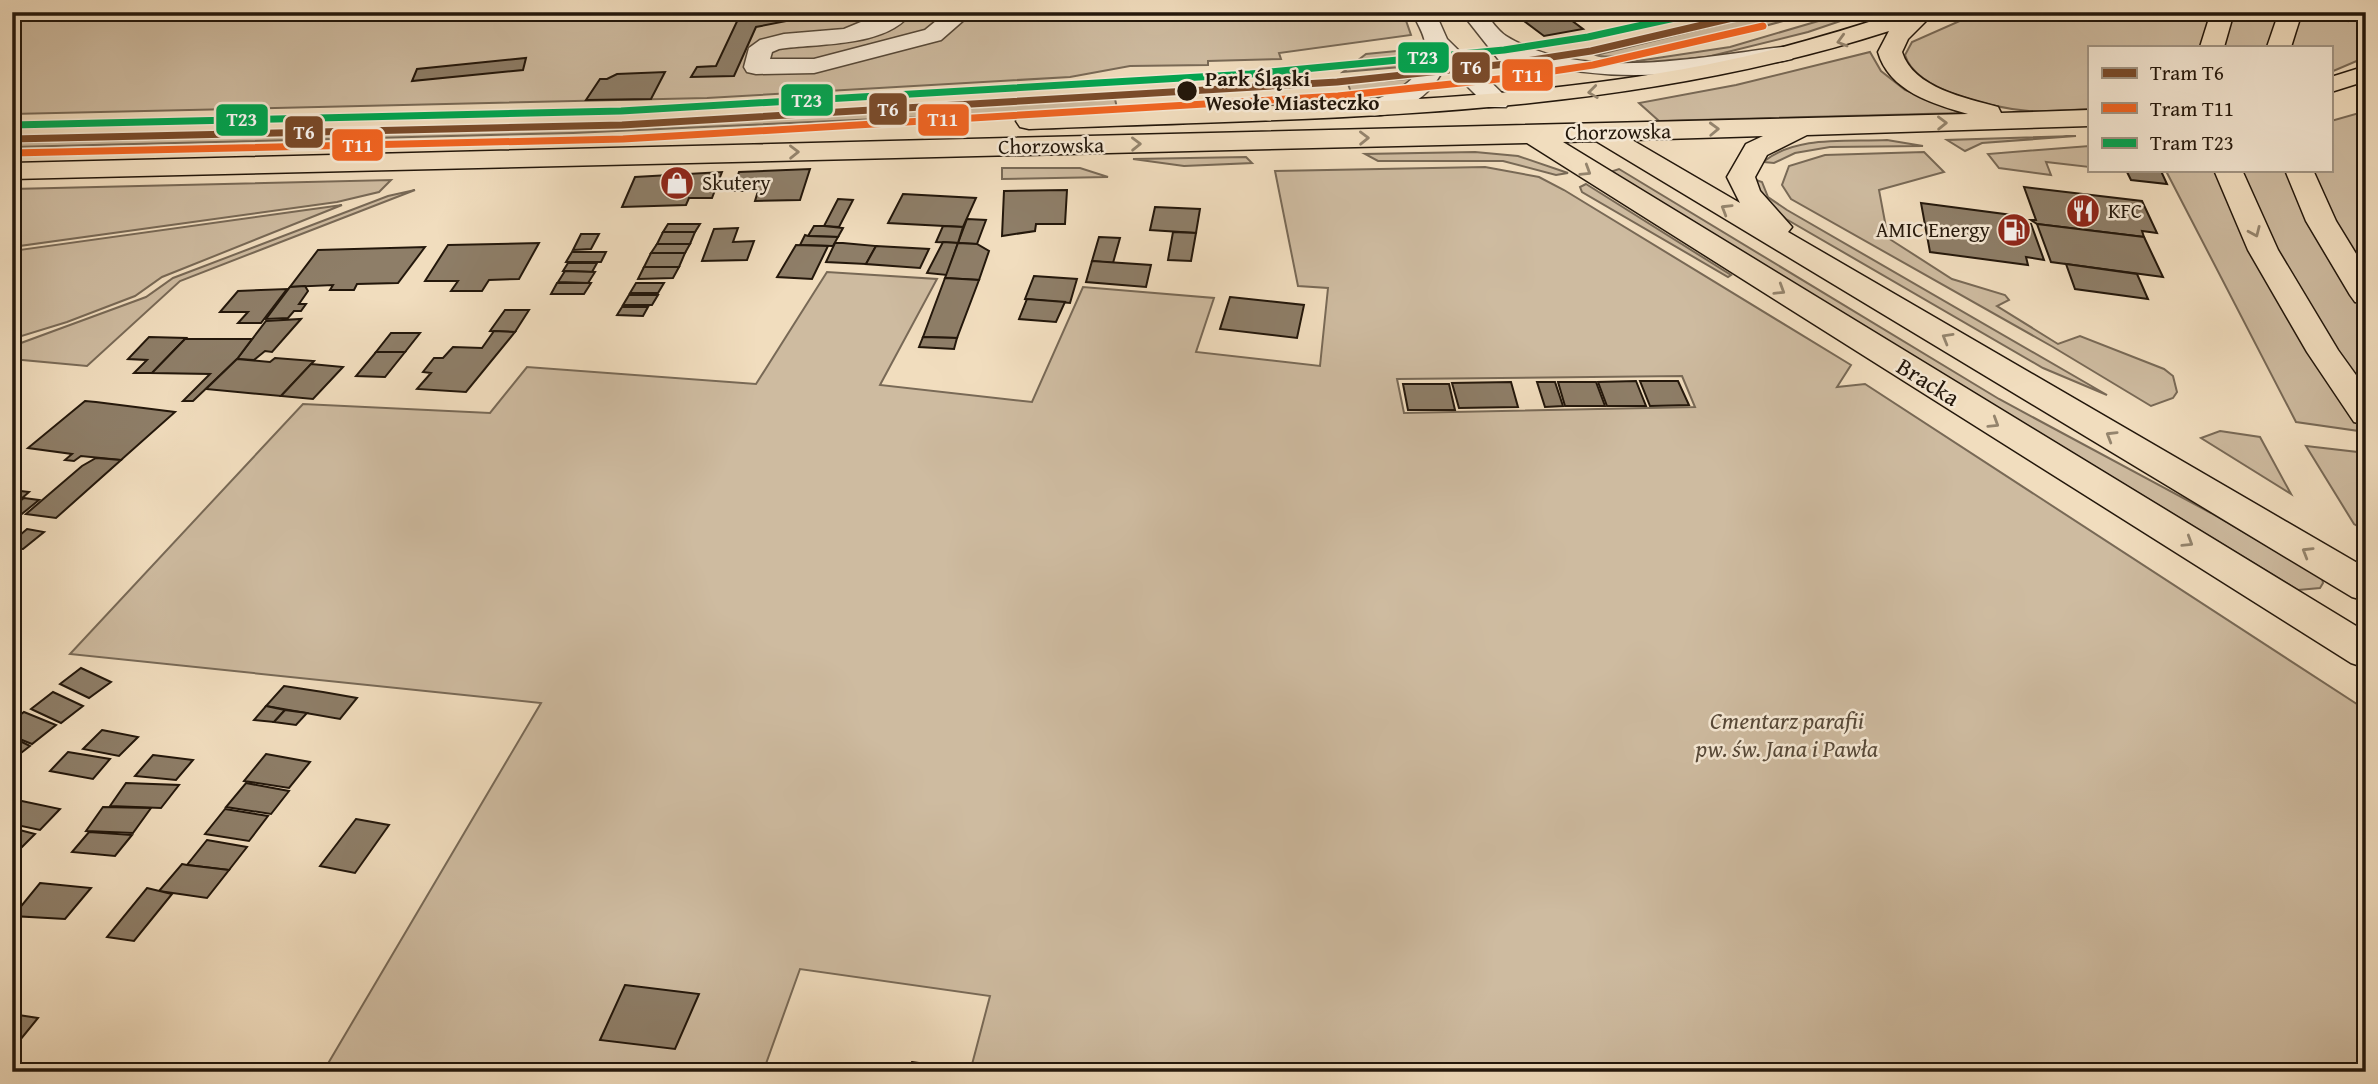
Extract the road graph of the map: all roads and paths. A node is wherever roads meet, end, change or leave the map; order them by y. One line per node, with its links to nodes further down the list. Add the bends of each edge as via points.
1 (901, 12): 9 (street)
2 (962, 12): 10 (street)
3 (1423, 12): 13 (street)
4 (1472, 12): 12 (street)
5 (1926, 12): 17 (main road, Chorzowska, one-way to 17); 26 (main road, via 1894,36 1889,57 1897,70 1945,99)
6 (2223, 12): 15 (main road)
7 (2291, 12): 16 (main road)
8 (826, 15): 9 (street); 11 (street, via 805,25)
9 (863, 32): 11 (street); 18 (street)
10 (933, 35): 14 (street); 18 (street)
11 (803, 40): 18 (street, via 774,41 761,48 756,67 813,74)
12 (1494, 40): 17 (street, via 1558,65 1617,71); 22 (street)
13 (1437, 42): 23 (street); 24 (street, via 1432,74 1423,85)
14 (956, 44)
15 (2212, 46)
16 (2279, 46)
17 (1805, 51): 22 (main road, Chorzowska, one-way to 22, via 1694,76)
18 (890, 57): 19 (street)
19 (924, 60)
20 (2366, 72): 21 (main road)
21 (2332, 85)
22 (1551, 97): 23 (main road, Chorzowska); 28 (main road, Bracka)
23 (1497, 102): 24 (main road, Chorzowska); 29 (main road, Bracka)
24 (1372, 109): 30 (main road, Chorzowska, via 683,138)
25 (2088, 118): 26 (main road, Chorzowska)
26 (2029, 121): 27 (main road, Chorzowska, one-way to 26)
27 (1804, 126): 28 (main road, Chorzowska, one-way to 27); 34 (main road, via 1756,150 1741,177 1756,206)
28 (1597, 131): 29 (main road, Chorzowska); 34 (main road, Bracka, one-way to 28)
29 (1529, 134): 31 (main road, Chorzowska, one-way to 29); 38 (main road, Bracka, one-way to 38)
30 (12, 155)
31 (12, 172)
32 (2229, 172): 36 (main road, one-way to 36, via 2263,250)
33 (2300, 172): 35 (main road, via 2321,221)
34 (1806, 256): 37 (main road, Bracka, one-way to 34)
35 (2366, 295)
36 (2366, 414)
37 (2366, 587)
38 (2366, 652)

